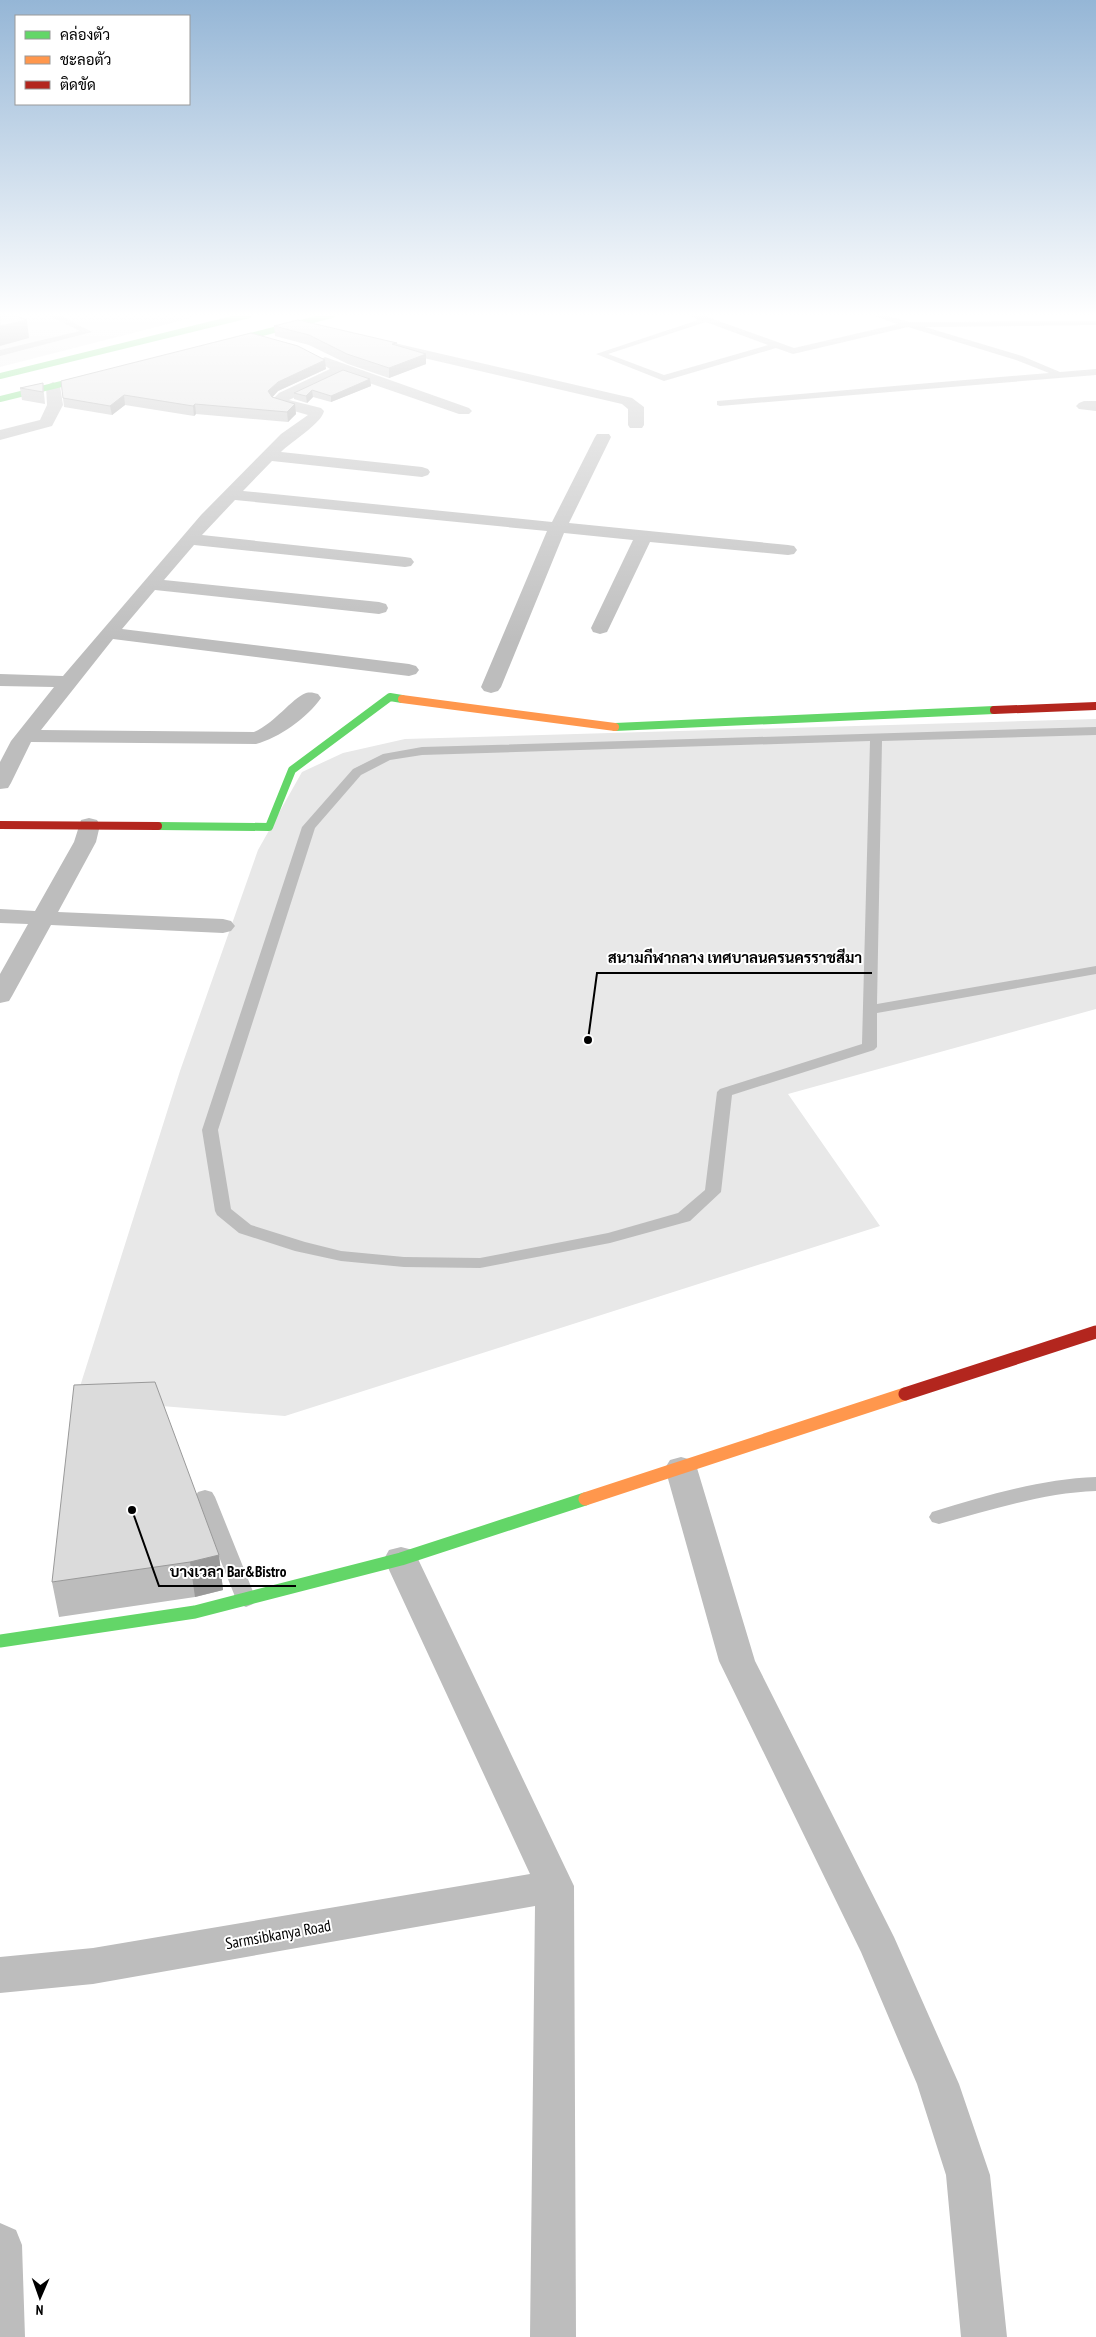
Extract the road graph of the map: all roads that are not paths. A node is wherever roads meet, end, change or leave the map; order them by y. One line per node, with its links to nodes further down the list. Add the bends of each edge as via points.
1 (42, 424): 3 (street)
2 (306, 424): 5 (street)
3 (0, 435)
4 (603, 437): 8 (street)
5 (268, 456): 6 (street); 7 (street)
6 (422, 472)
7 (231, 495): 8 (street); 10 (street)
8 (558, 527): 9 (street); 20 (street)
9 (643, 537): 11 (street); 15 (street)
10 (190, 539): 12 (street); 13 (street)
11 (788, 550)
12 (405, 562)
13 (152, 584): 14 (street); 16 (street)
14 (379, 608)
15 (600, 628)
16 (108, 633): 17 (street); 19 (street)
17 (409, 670)
18 (0, 680): 19 (street)
19 (68, 682): 24 (street)
20 (491, 687)
21 (311, 698): 24 (street, via 278,726 256,738)
22 (1096, 706): 28 (street, via 606,728 390,696 292,770 269,827)
23 (1096, 731): 25 (lane)
24 (26, 736): 26 (street)
25 (876, 738): 34 (lane); 34 (lane, via 422,751 387,757 357,772 309,827 210,1130 223,1211 245,1229 341,1256 404,1262 480,1263 610,1238 684,1217 713,1192 725,1092 868,1047)
26 (0, 783)
27 (0, 825): 28 (street)
28 (89, 825): 30 (street, via 85,842)
29 (0, 916): 30 (street)
30 (43, 917): 31 (street); 33 (street)
31 (223, 926)
32 (1096, 970): 34 (lane)
33 (1, 993)
34 (870, 1010)
35 (1096, 1332): 36 (street)
36 (681, 1468): 40 (street); 48 (street, via 737,1661 880,1949 938,2084 968,2175)
37 (1096, 1484): 39 (lane, via 1043,1489)
38 (205, 1497): 41 (lane)
39 (939, 1517)
40 (401, 1559): 41 (street); 43 (street)
41 (246, 1598): 42 (street, via 195,1612)
42 (0, 1640)
43 (555, 1886): 44 (street, Sarmsibkanya Road, via 93,1966); 47 (street)
44 (0, 1975)
45 (0, 2245): 46 (street)
46 (2, 2337)
47 (553, 2337)
48 (984, 2337)

